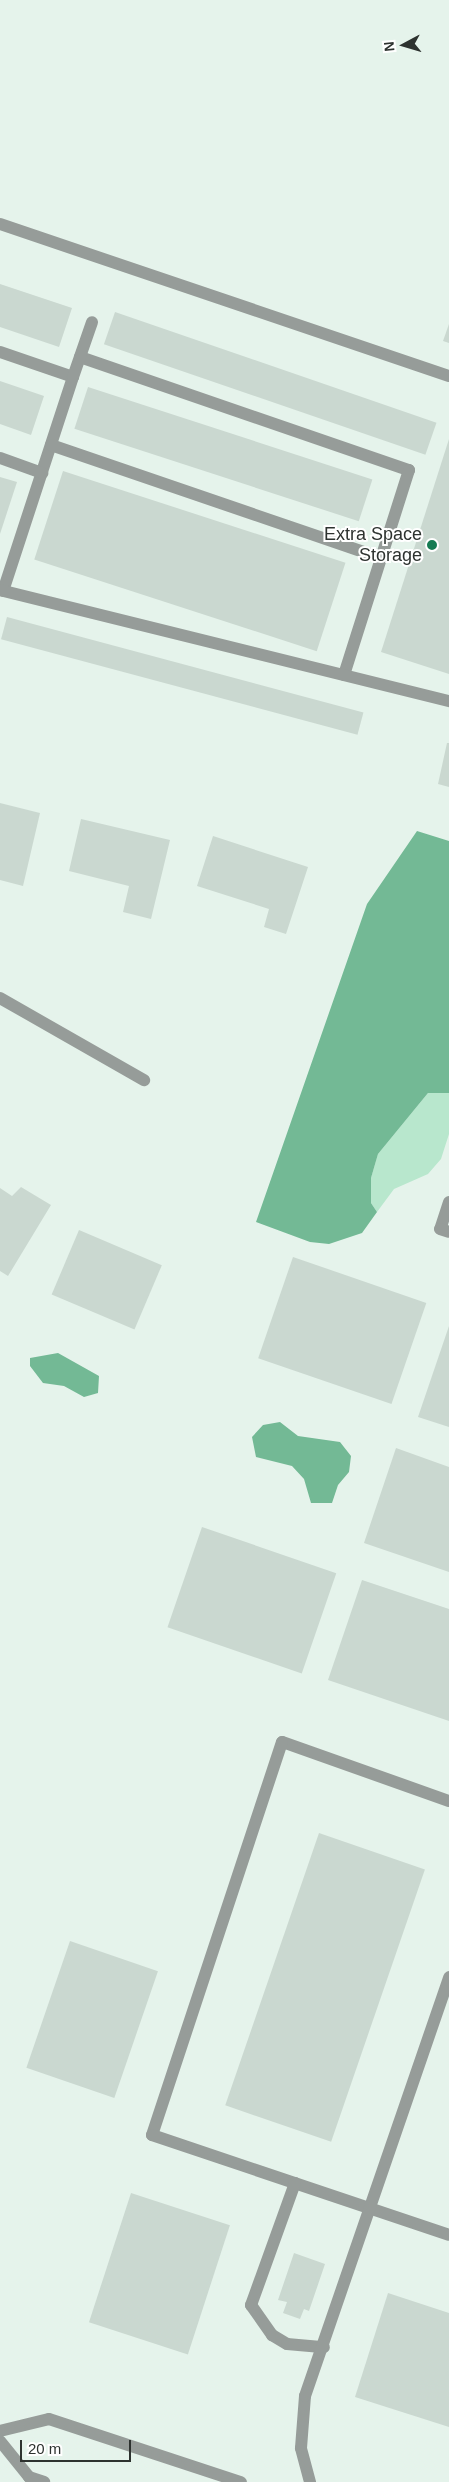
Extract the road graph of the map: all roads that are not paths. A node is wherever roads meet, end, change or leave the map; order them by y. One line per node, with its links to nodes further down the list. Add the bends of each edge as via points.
1 (0, 224): 5 (street)
2 (92, 322): 4 (street)
3 (0, 352): 6 (street)
4 (80, 357): 6 (street); 10 (street, via 409,470)
5 (449, 376)
6 (73, 377): 7 (street)
7 (51, 445): 9 (street); 10 (street)
8 (0, 458): 9 (street)
9 (42, 473): 11 (street)
10 (381, 558): 12 (street)
11 (2, 591): 12 (street)
12 (344, 675): 13 (street)
13 (449, 701)
14 (0, 998): 15 (street)
15 (144, 1080)
16 (449, 1202): 17 (street, via 440,1229)
17 (449, 1232)
18 (449, 1801): 20 (street, via 282,1742 152,2135)
19 (449, 1977): 21 (street)
20 (295, 2183): 21 (street); 23 (street, via 251,2305 272,2335 287,2344)
21 (371, 2208): 22 (street); 23 (street)
22 (449, 2235)
23 (324, 2347): 28 (street, via 300,2423)
24 (0, 2431): 27 (street, via 49,2419)
25 (0, 2441): 26 (street, via 29,2477)
26 (44, 2482)
27 (241, 2482)
28 (310, 2482)

